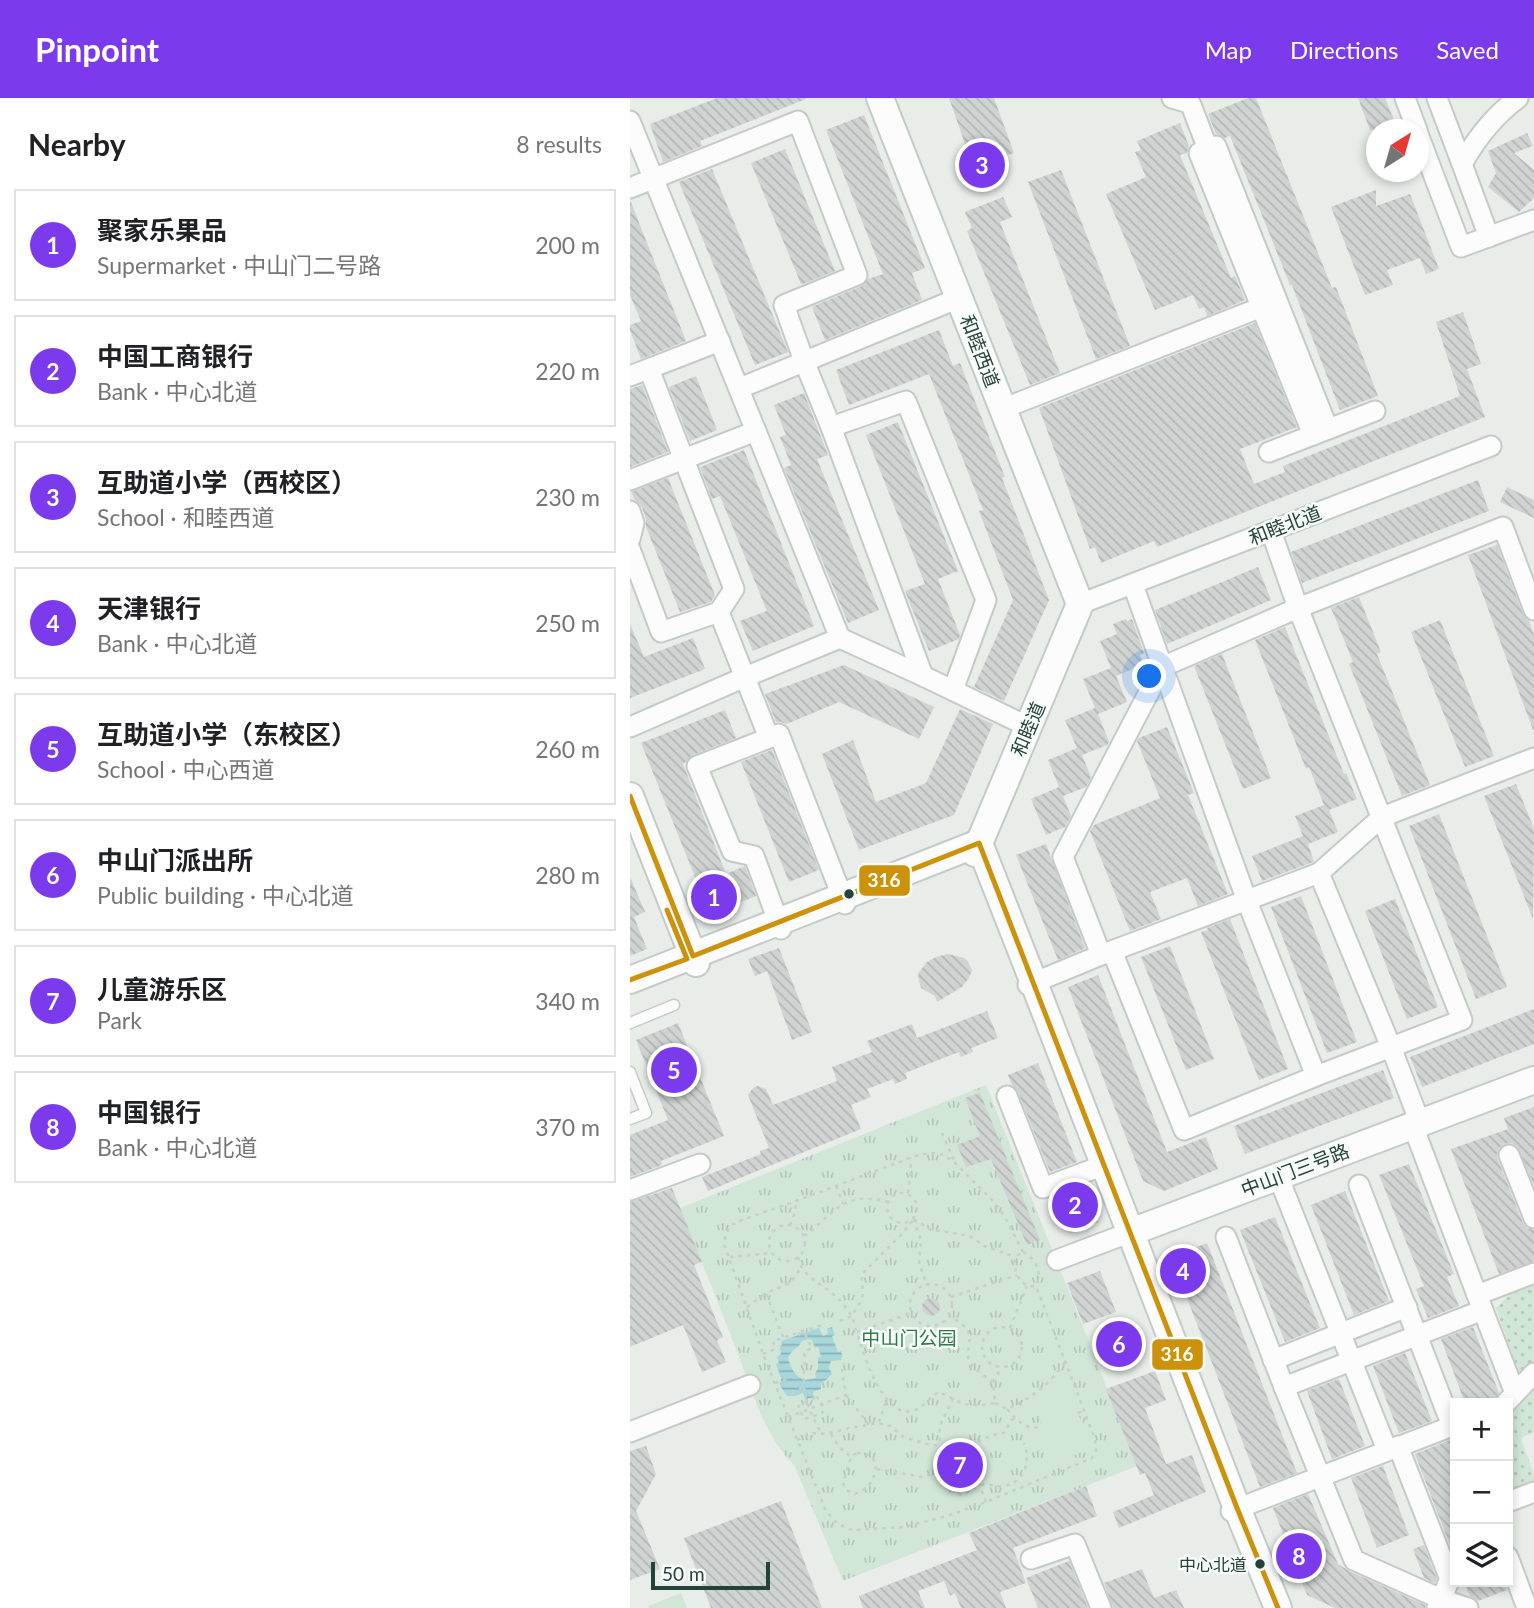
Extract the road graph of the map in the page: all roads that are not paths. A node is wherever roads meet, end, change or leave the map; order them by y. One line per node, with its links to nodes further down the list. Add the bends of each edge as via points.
1 (880, 98): 14 (street, 和睦西道)
2 (1172, 98): 15 (street, via 1191,105 1208,149 1199,153)
3 (1405, 98): 6 (street)
4 (1437, 98): 9 (street)
5 (1518, 98): 9 (street, via 1487,128)
6 (1413, 119)
7 (630, 121): 10 (street)
8 (1429, 161): 13 (street, via 1461,247)
9 (1462, 164): 13 (street)
10 (654, 179): 11 (street); 16 (street); 17 (street, via 798,121 857,275 785,305)
11 (630, 188)
12 (1534, 219): 13 (street)
13 (1489, 237)
14 (959, 298): 17 (street); 20 (street, 和睦西道)
15 (1269, 304): 20 (street); 24 (street)
16 (719, 341): 18 (street); 19 (street)
17 (804, 361): 19 (street); 22 (street)
18 (637, 369): 27 (street)
19 (740, 388): 23 (street)
20 (1002, 409): 34 (street, 和睦西道)
21 (1375, 411): 24 (street)
22 (831, 428): 40 (street); 42 (street, via 906,401 986,600)
23 (756, 431): 27 (street); 38 (street)
24 (1320, 432): 26 (street)
25 (1491, 446): 30 (street, 和睦北道)
26 (1269, 452)
27 (684, 458): 28 (street); 37 (street, via 734,589)
28 (630, 480)
29 (630, 511): 31 (street, via 634,523)
30 (1271, 531): 33 (street, 和睦北道); 35 (street)
31 (630, 539)
32 (630, 549): 37 (street, via 661,632)
33 (1133, 585): 34 (street, 和睦北道); 39 (street)
34 (1080, 604): 44 (street, 和睦道)
35 (1298, 608): 36 (street, via 1503,527); 39 (street); 49 (street)
36 (1534, 610)
37 (719, 612): 41 (street)
38 (840, 638): 40 (street); 41 (street)
39 (1162, 667): 53 (street); 55 (street, via 1063,857)
40 (923, 676): 42 (street)
41 (745, 677): 43 (street); 45 (street)
42 (953, 690): 44 (street)
43 (630, 727)
44 (1029, 727): 50 (street, 和睦道)
45 (768, 738): 52 (street, via 779,734); 54 (street, via 697,766 732,851 754,856)
46 (1534, 758): 49 (street)
47 (630, 796): 56 (street)
48 (630, 816): 56 (street)
49 (1382, 817): 51 (street); 62 (street, via 1462,1020)
50 (977, 848): 52 (street); 58 (street)
51 (1319, 873): 53 (street); 62 (street)
52 (843, 901): 54 (street)
53 (1247, 901): 55 (street); 64 (street)
54 (780, 925): 56 (street)
55 (1106, 953): 58 (street); 64 (street, via 1184,1130)
56 (691, 961): 57 (street); 59 (street)
57 (630, 980)
58 (1031, 984): 71 (street)
59 (630, 989)
60 (674, 1005): 61 (lane)
61 (630, 1023)
62 (1391, 1047): 64 (street); 68 (street)
63 (630, 1072): 67 (lane, via 646,1113)
64 (1316, 1076)
65 (1534, 1080): 68 (street, 中山门三号路)
66 (1007, 1096): 71 (street, via 1043,1188)
67 (630, 1119)
68 (1416, 1124): 72 (street, 中山门三号路); 80 (street)
69 (1509, 1155): 75 (street)
70 (700, 1164): 74 (street)
71 (1101, 1166): 76 (street)
72 (1278, 1176): 76 (street, 中山门三号路); 82 (street)
73 (1359, 1185): 81 (street)
74 (630, 1190)
75 (1534, 1217)
76 (1127, 1233): 78 (street, 中山门三号路); 97 (street)
77 (1226, 1237): 84 (street)
78 (1057, 1260)
79 (1528, 1279): 80 (street)
80 (1480, 1302): 83 (street); 89 (street)
81 (1407, 1307): 82 (street); 83 (street)
82 (1340, 1334): 84 (street); 85 (street)
83 (1418, 1335): 85 (street); 90 (street)
84 (1273, 1360): 88 (street)
85 (1351, 1362): 88 (street); 93 (street)
86 (1534, 1373): 89 (street)
87 (750, 1385): 92 (street)
88 (1284, 1388): 94 (street)
89 (1510, 1398)
90 (1450, 1415)
91 (1450, 1426): 93 (street)
92 (630, 1432)
93 (1392, 1448): 94 (street); 100 (street, via 1450,1579)
94 (1320, 1476): 97 (street); 100 (street, via 1354,1560)
95 (1534, 1492): 96 (street)
96 (1513, 1500)
97 (1234, 1509): 102 (street); 103 (street)
98 (1031, 1559): 101 (street, via 1075,1544)
99 (1513, 1570): 105 (street)
100 (1439, 1603): 104 (street)
101 (1101, 1608)
102 (1270, 1608)
103 (1278, 1608)
104 (1468, 1608)
105 (1527, 1608)

